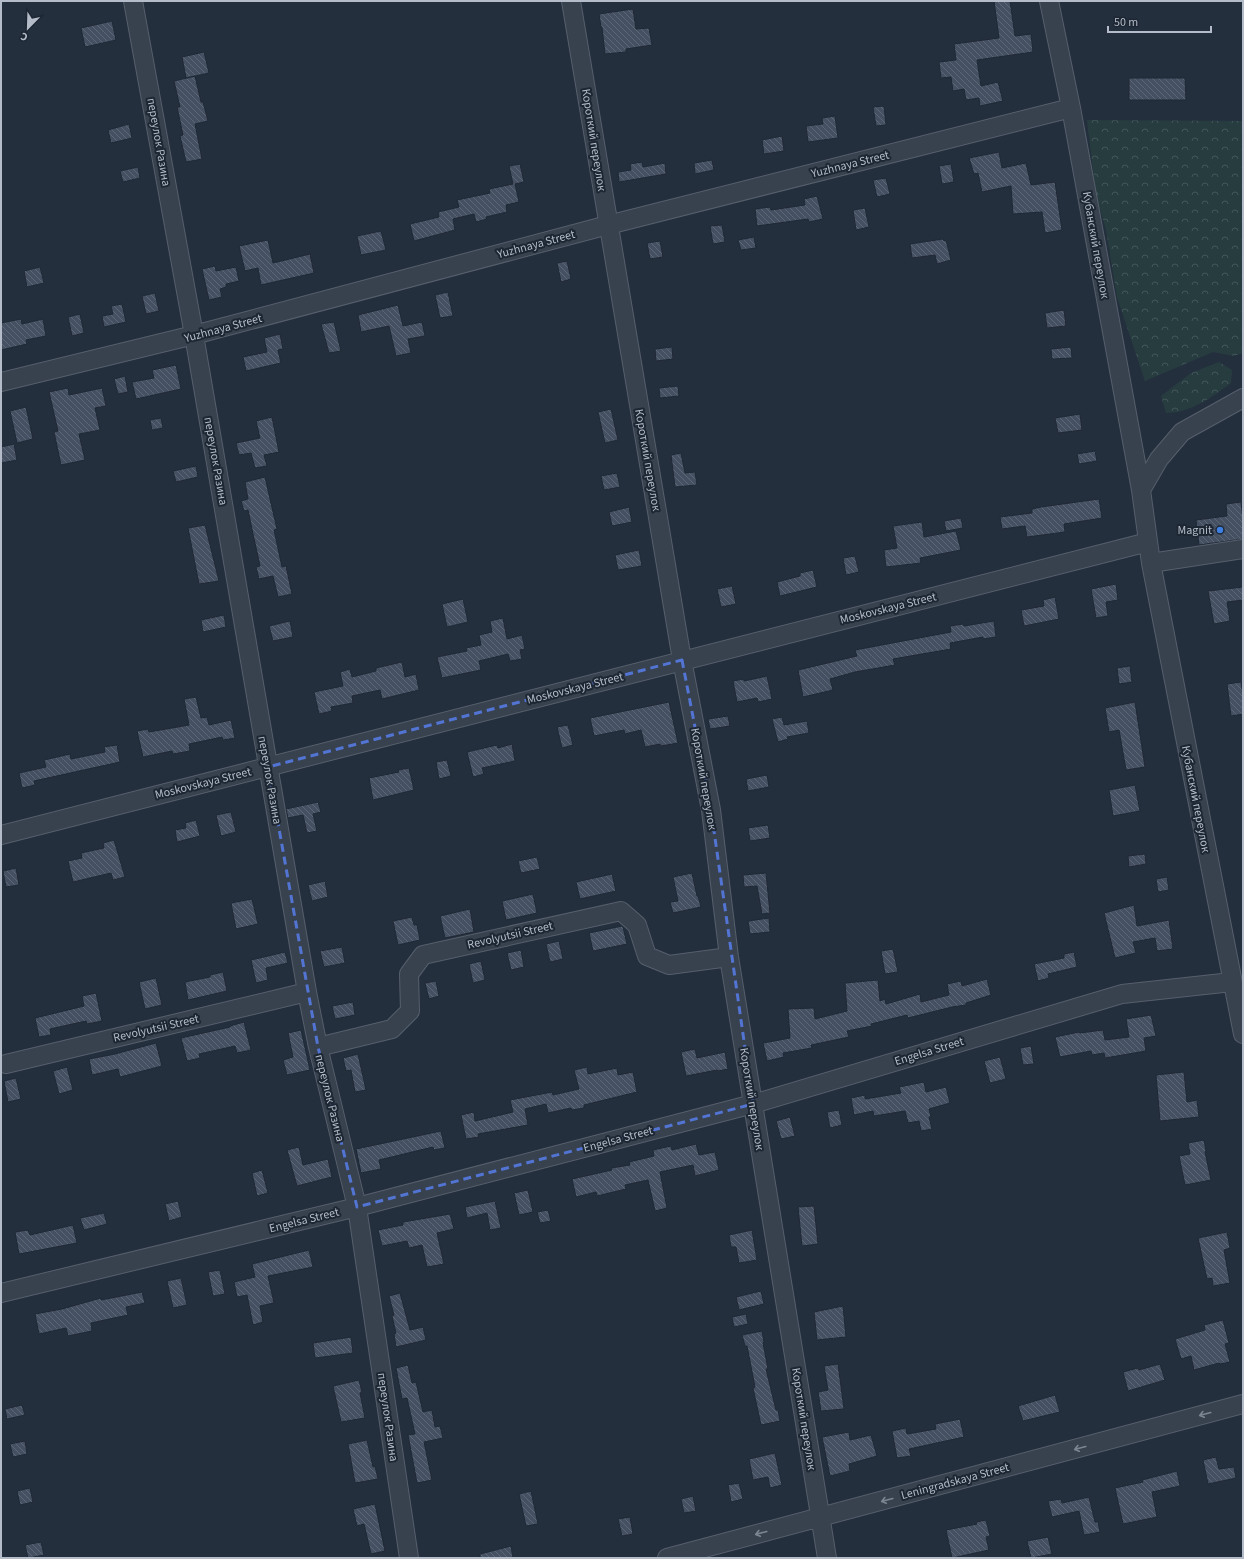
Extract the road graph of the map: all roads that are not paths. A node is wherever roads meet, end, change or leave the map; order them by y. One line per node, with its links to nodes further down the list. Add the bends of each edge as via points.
1 (133, 1): 6 (street, переулок Разина)
2 (571, 1): 5 (street, Короткий переулок)
3 (1049, 1): 4 (street, Кубанский переулок)
4 (1071, 108): 5 (street, Yuzhnaya Street); 9 (street, Кубанский переулок)
5 (608, 225): 6 (street, Yuzhnaya Street); 13 (street, Короткий переулок)
6 (194, 335): 7 (street, Yuzhnaya Street); 14 (street, переулок Разина)
7 (1, 382)
8 (1243, 398): 9 (street, via 1182,432 1158,459)
9 (1141, 490): 10 (street, Кубанский переулок)
10 (1148, 542): 12 (street, Кубанский переулок); 13 (street, Moskovskaya Street)
11 (1243, 549): 12 (street)
12 (1151, 563): 17 (street, Кубанский переулок)
13 (682, 660): 14 (street, Moskovskaya Street); 16 (street, Короткий переулок, via 711,810)
14 (268, 767): 15 (street, Moskovskaya Street); 18 (street, переулок Разина)
15 (1, 835)
16 (729, 957): 20 (street, Revolyutsii Street, via 669,965 647,956 637,925 621,911 423,955 409,974 410,1011 392,1029); 22 (street, Короткий переулок)
17 (1232, 982): 19 (street, Кубанский переулок); 22 (street, Engelsa Street, via 1122,994)
18 (307, 992): 20 (street, переулок Разина); 21 (street, Revolyutsii Street)
19 (1243, 1034)
20 (318, 1046): 23 (street, переулок Разина)
21 (6, 1064)
22 (753, 1104): 23 (street, Engelsa Street); 26 (street, Короткий переулок)
23 (357, 1207): 24 (street, Engelsa Street); 27 (street, переулок Разина)
24 (1, 1294)
25 (1243, 1404): 26 (street, Leningradskaya Street, one-way to 26)
26 (820, 1517): 28 (street, Leningradskaya Street, one-way to 28); 29 (street, Короткий переулок)
27 (409, 1558)
28 (667, 1558)
29 (828, 1558)

